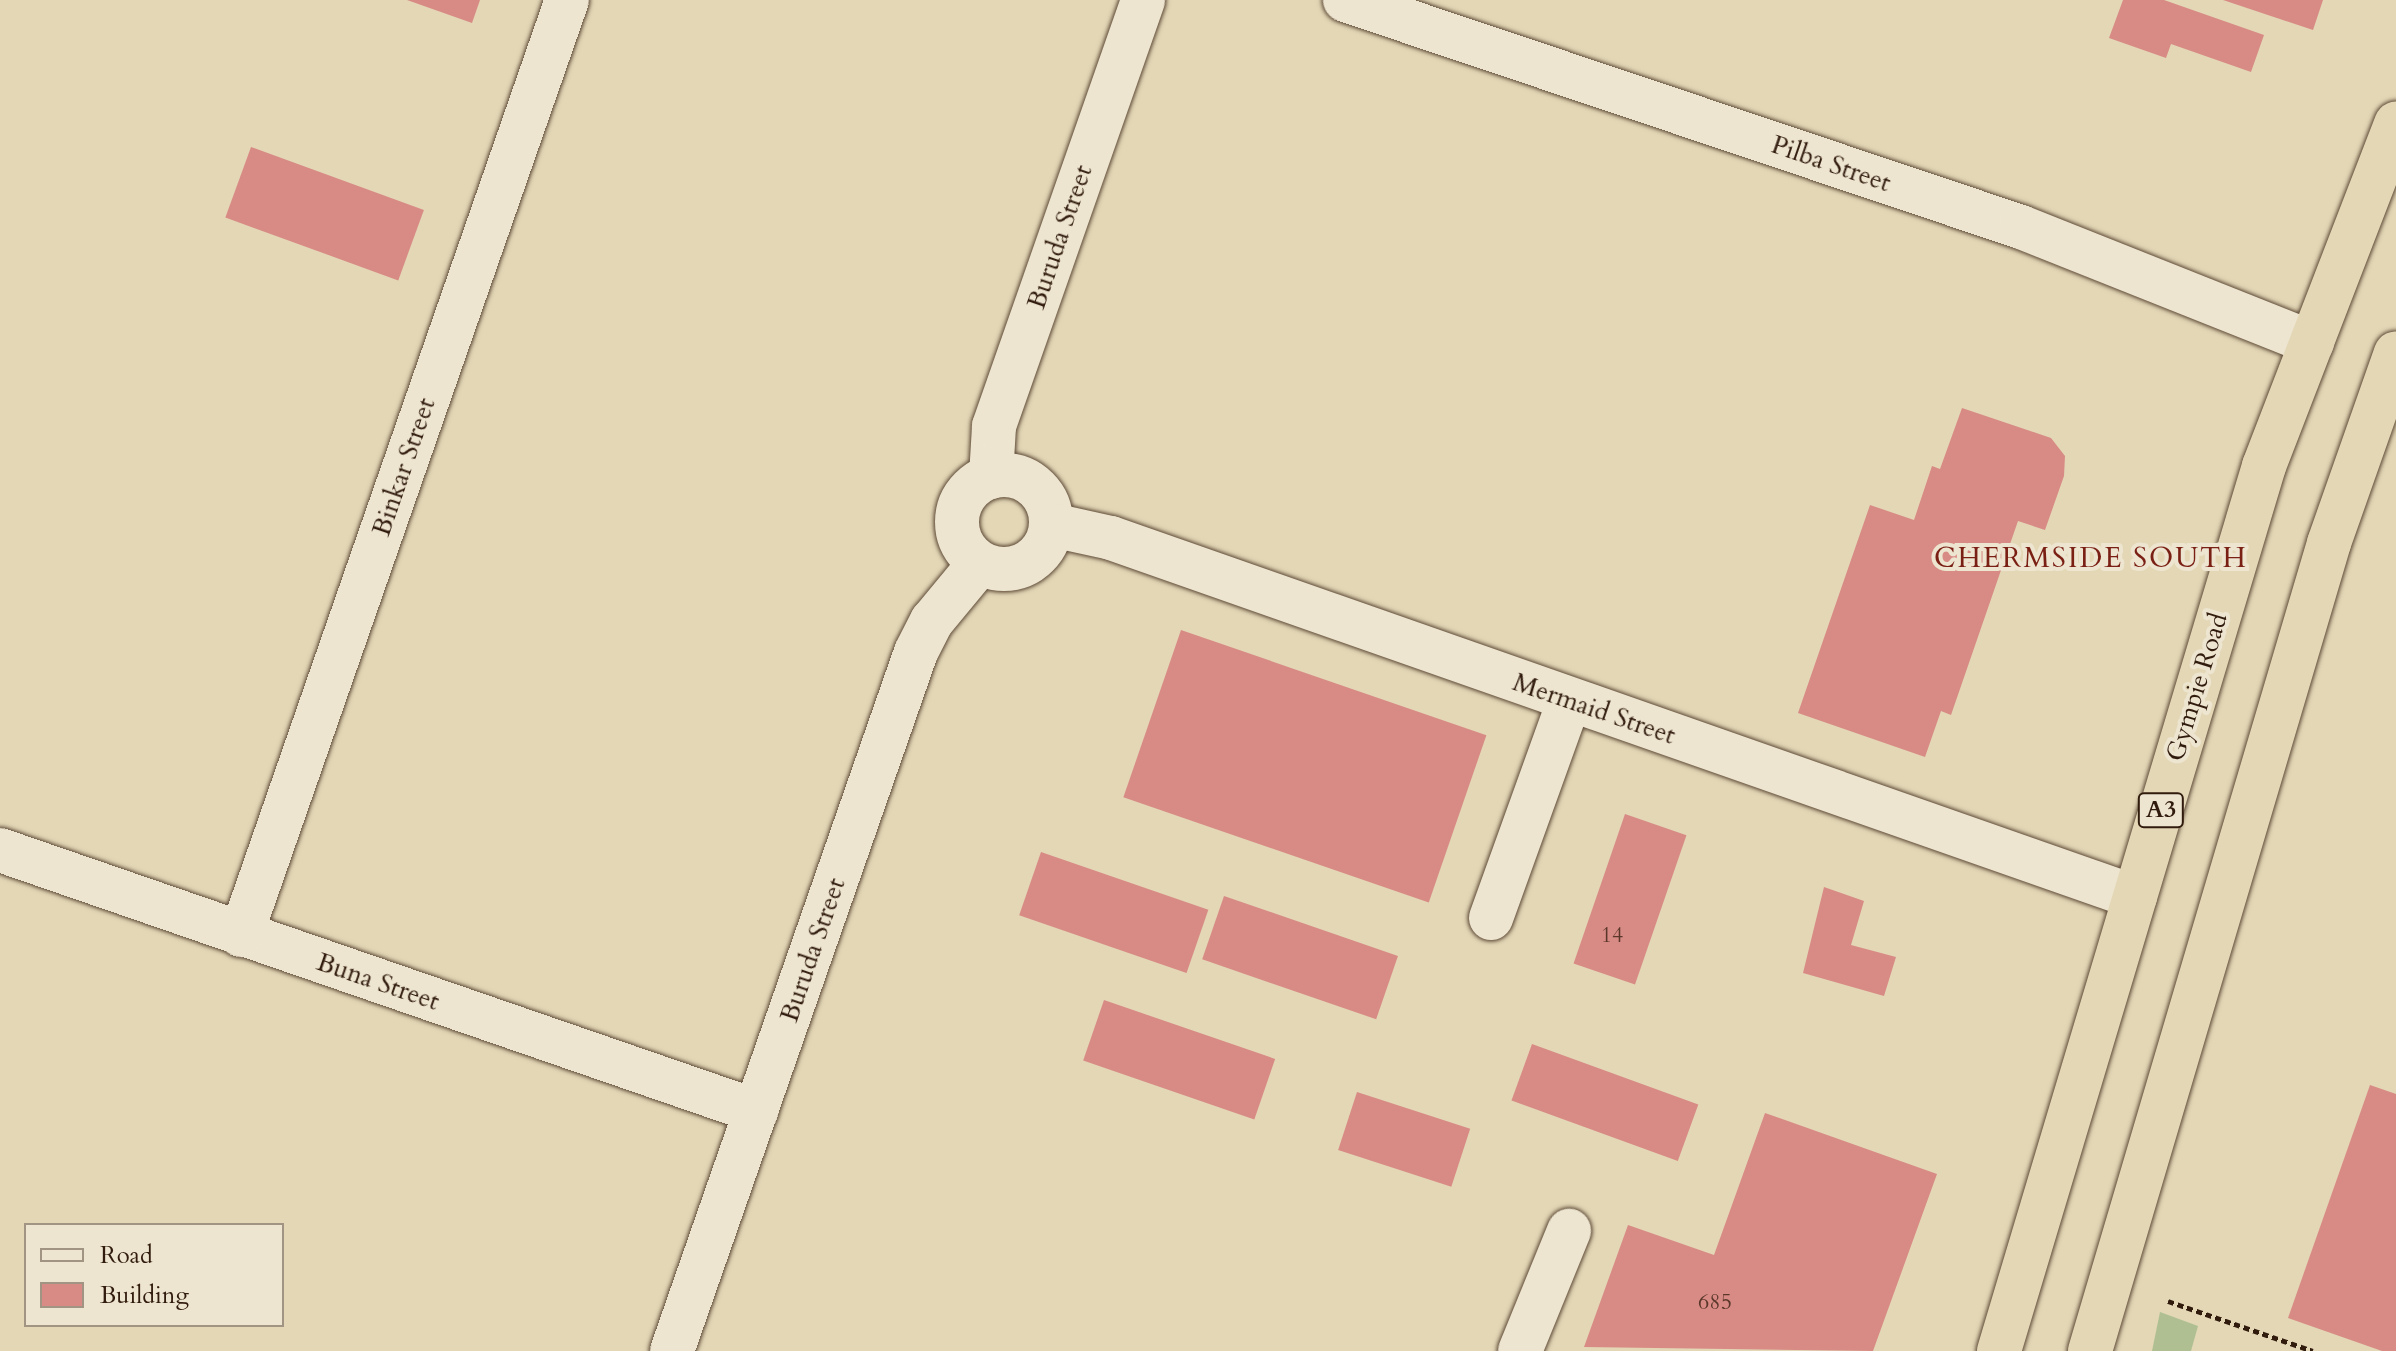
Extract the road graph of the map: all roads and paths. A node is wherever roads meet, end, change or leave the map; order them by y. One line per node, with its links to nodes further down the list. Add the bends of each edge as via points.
1 (567, 0): 14 (street, Binkar Street)
2 (1143, 0): 7 (street, Buruda Street, via 994,426)
3 (1345, 0): 5 (street, Pilba Street, via 2021,227)
4 (2396, 124): 5 (highway, Gympie Road / A3)
5 (2312, 343): 12 (highway, Gympie Road / A3, via 2264,466)
6 (2396, 353): 21 (highway, via 2329,543)
7 (991, 477): 8 (street, via 1021,478 1033,485 1050,509); 9 (street, via 965,495 957,524 968,552)
8 (1052, 525): 9 (street, via 1049,540 1027,564 1011,569); 10 (street, Mermaid Street, via 1111,538)
9 (980, 563): 15 (street, Buruda Street, via 922,636)
10 (1569, 701): 12 (street, Mermaid Street); 13 (street)
11 (0, 850): 14 (street, Buna Street)
12 (2135, 897): 20 (highway, Gympie Road / A3)
13 (1491, 918)
14 (241, 935): 15 (street, Buna Street)
15 (756, 1111): 19 (street, Buruda Street)
16 (1569, 1231): 18 (street)
17 (2168, 1301): 22 (path)
18 (1522, 1350)
19 (672, 1351)
20 (1999, 1351)
21 (2090, 1351)
22 (2313, 1351)

